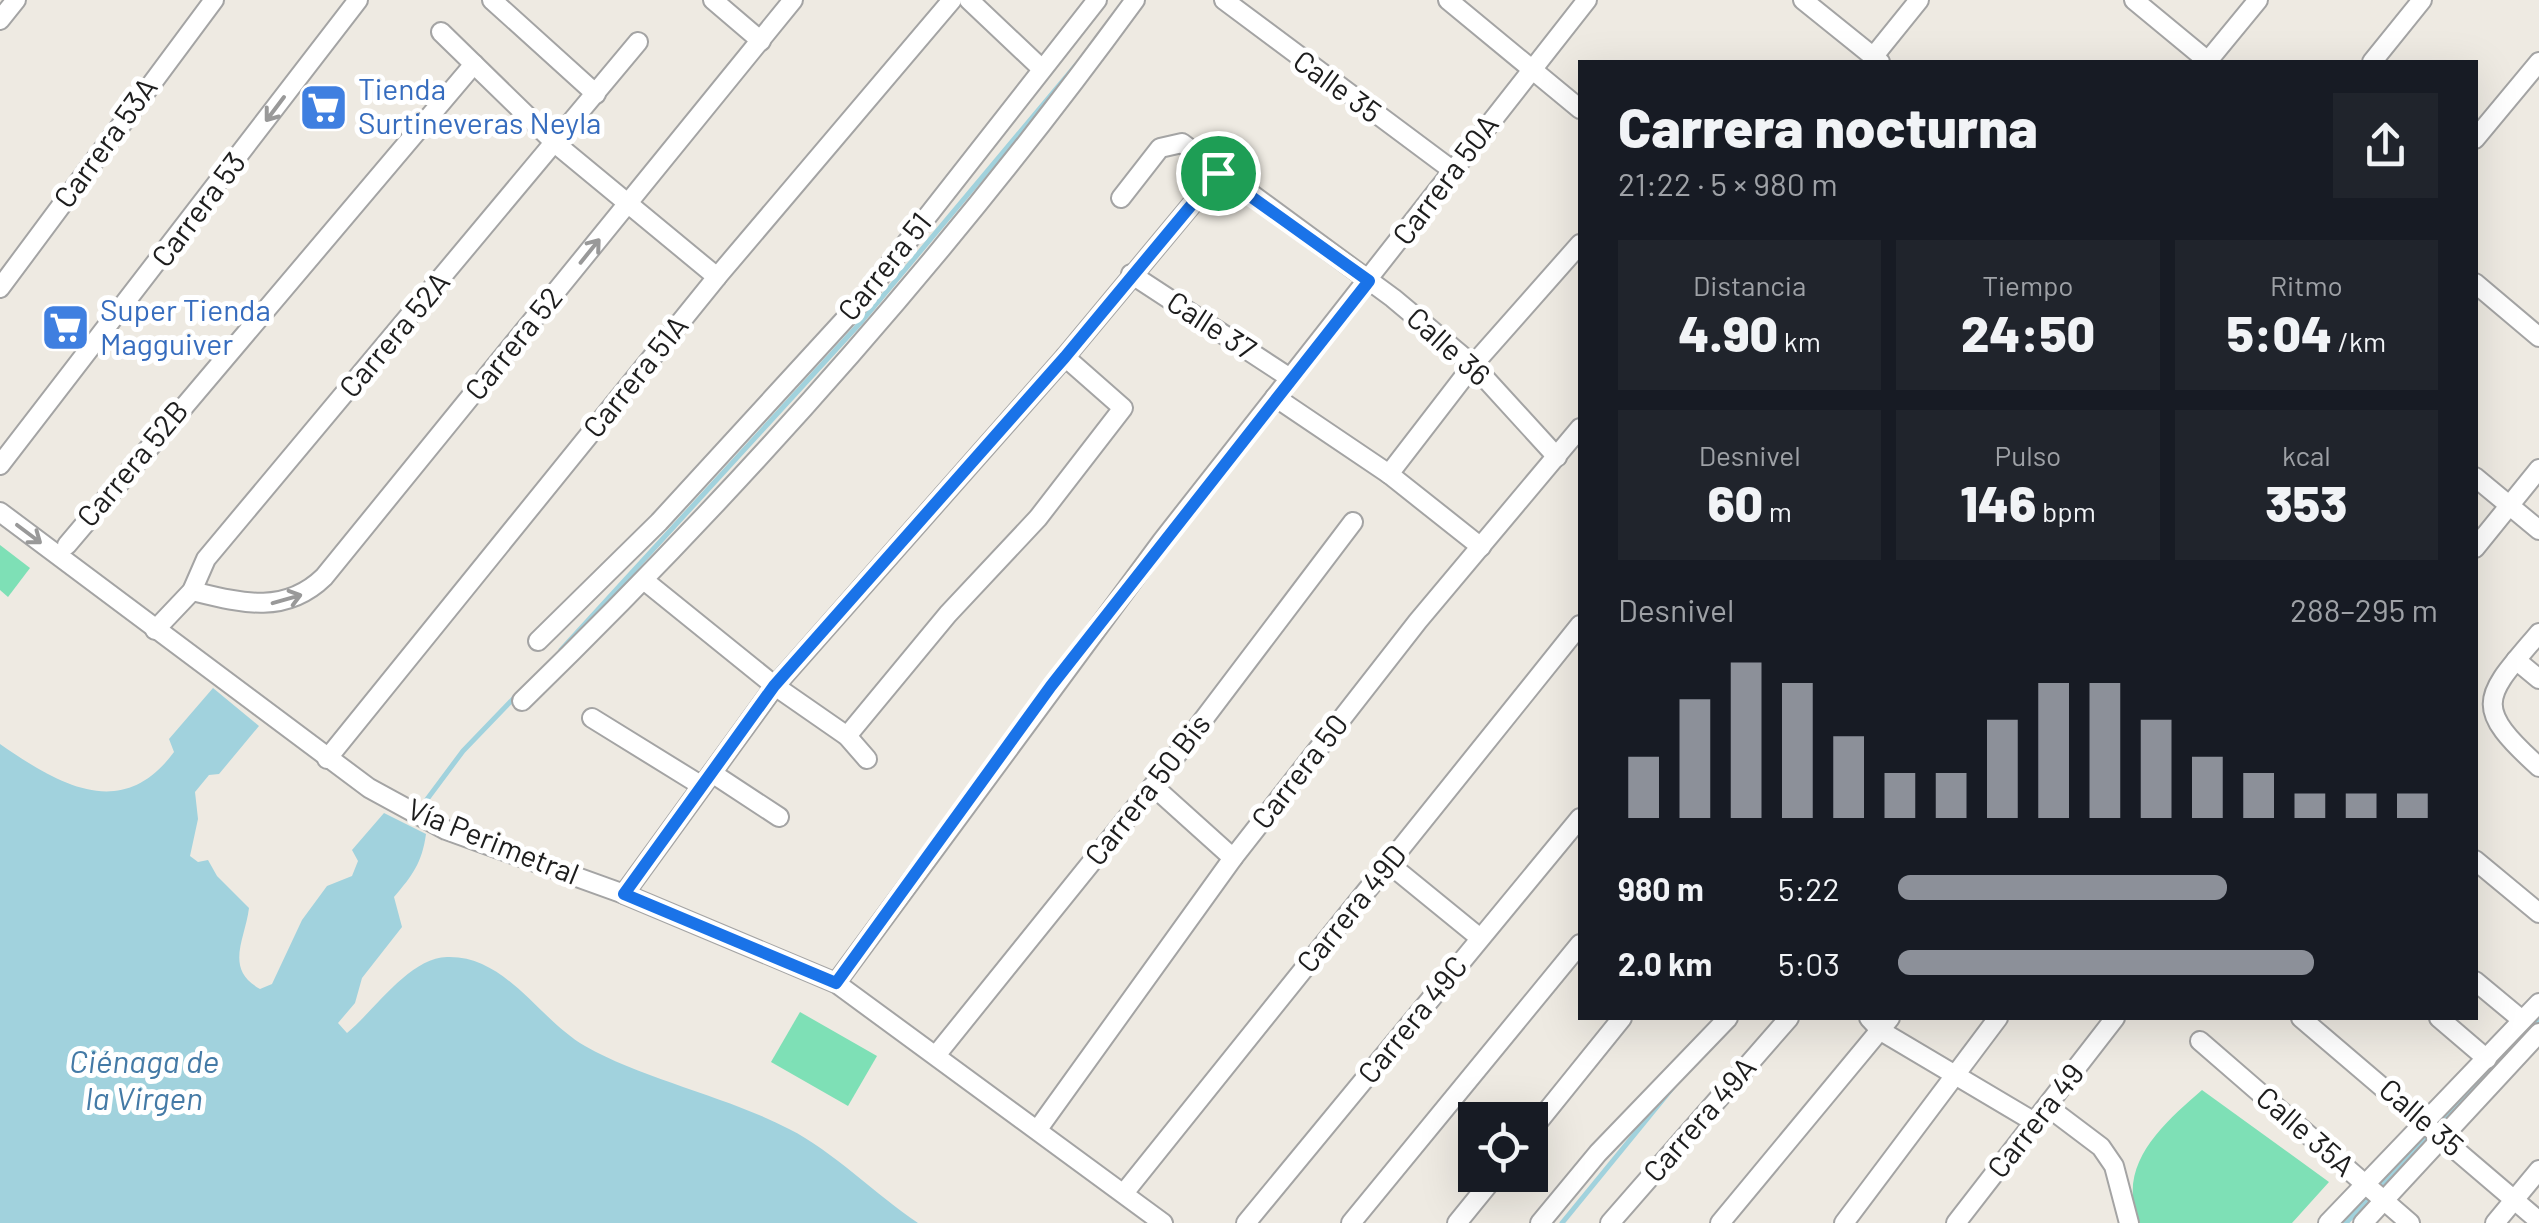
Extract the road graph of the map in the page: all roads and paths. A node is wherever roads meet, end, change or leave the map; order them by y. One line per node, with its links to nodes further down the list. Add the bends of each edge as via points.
1 (16, 0): 19 (street)
2 (214, 0): 44 (street, Carrera 53A)
3 (358, 0): 52 (street, Carrera 53, one-way to 52)
4 (492, 0): 31 (street)
5 (713, 0): 21 (street)
6 (793, 0): 21 (street, Carrera 52)
7 (952, 0): 41 (street, Carrera 51A)
8 (969, 0): 30 (street)
9 (1096, 0): 30 (street, Carrera 51)
10 (1134, 0): 63 (street, via 902,299)
11 (1224, 0): 35 (street, Calle 35)
12 (1448, 0): 29 (street)
13 (1587, 0): 29 (street, Carrera 50A)
14 (1803, 0): 23 (street)
15 (1919, 0): 23 (street)
16 (2134, 0): 24 (street)
17 (2258, 0): 25 (street)
18 (2422, 0): 26 (street)
19 (0, 20)
20 (441, 32): 28 (street)
21 (761, 40): 38 (street, Carrera 52)
22 (638, 42): 31 (street, Carrera 52A)
23 (1877, 60)
24 (2206, 60)
25 (2210, 60)
26 (2374, 60)
27 (2539, 62): 33 (street)
28 (474, 64): 34 (street); 62 (street, Carrera 52B)
29 (1532, 67): 32 (street); 35 (street, Carrera 50A)
30 (1042, 68): 68 (street, Carrera 51, via 856,306 660,522)
31 (596, 94): 34 (street, Carrera 52A)
32 (1578, 107)
33 (2478, 135)
34 (556, 144): 38 (street); 64 (street, Carrera 52A, via 206,558)
35 (1452, 170): 42 (street, Carrera 50A)
36 (1218, 173): 37 (street, Calle 36, via 1182,143 1160,148); 40 (street); 42 (street, Calle 36)
37 (1120, 198)
38 (629, 202): 41 (street); 64 (street, Carrera 52, one-way to 38, via 264,604 296,600 309,591)
39 (1578, 246): 47 (street)
40 (1132, 274): 46 (street); 48 (street, Calle 37)
41 (717, 277): 75 (street, Carrera 51A)
42 (1369, 281): 47 (street, Calle 36); 48 (street, Carrera 50A)
43 (2478, 286): 45 (street)
44 (0, 288)
45 (2539, 337)
46 (1065, 357): 71 (street); 74 (street, via 1124,408 1038,518)
47 (1473, 365): 51 (street, Calle 36); 54 (street)
48 (1290, 378): 49 (street, Carrera 50A)
49 (1275, 397): 54 (street); 89 (street, Carrera 50A, via 1051,686)
50 (1578, 430): 51 (street, Carrera 50)
51 (1556, 457): 61 (street, Carrera 50)
52 (0, 465)
53 (2539, 469): 56 (street)
54 (1389, 474): 61 (street)
55 (2478, 479): 56 (street)
56 (2509, 505): 59 (street); 60 (street)
57 (0, 512): 62 (street, Vía Perimetral, one-way to 62)
58 (1354, 522): 79 (street, Carrera 50 Bis)
59 (2539, 530)
60 (2478, 544)
61 (1481, 547): 82 (street, Carrera 50)
62 (62, 551): 66 (street, Vía Perimetral)
63 (645, 581): 71 (street); 72 (street)
64 (192, 591): 66 (street, Carrera 52A)
65 (1578, 627): 84 (street, Carrera 49D)
66 (155, 630): 75 (street, Vía Perimetral)
67 (2539, 633): 69 (street)
68 (538, 640)
69 (2516, 660): 70 (street); 77 (street, via 2494,687 2490,705 2504,735)
70 (2539, 679)
71 (774, 686): 74 (street); 78 (street)
72 (522, 700)
73 (592, 718): 78 (street)
74 (847, 736): 76 (street)
75 (327, 759): 85 (street, Vía Perimetral, via 446,830)
76 (868, 759)
77 (2539, 767)
78 (707, 779): 80 (street); 85 (street)
79 (1153, 786): 82 (street); 103 (street, Carrera 50 Bis)
80 (779, 817)
81 (1578, 820): 87 (street, Carrera 49C)
82 (1233, 858): 109 (street, Carrera 50)
83 (2478, 862): 86 (street)
84 (1388, 863): 87 (street); 114 (street, Carrera 49D)
85 (624, 894): 89 (street, Vía Perimetral)
86 (2539, 913)
87 (1480, 938): 119 (street, Carrera 49C)
88 (1578, 946): 120 (street)
89 (836, 983): 103 (street, Vía Perimetral)
90 (2478, 983): 99 (street)
91 (2539, 1003): 99 (street)
92 (1620, 1020): 107 (street)
93 (1726, 1020): 122 (street, via 1598,1152)
94 (1787, 1020): 123 (street, Carrera 49A)
95 (1997, 1020): 105 (street)
96 (2113, 1020): 106 (street, Carrera 49)
97 (2303, 1020): 110 (street, Calle 35)
98 (2440, 1020): 104 (street)
99 (2522, 1020): 104 (street)
100 (1880, 1022): 105 (street); 124 (street)
101 (2539, 1034): 110 (street)
102 (2200, 1041): 113 (street, Calle 35A)
103 (937, 1054): 109 (street, Vía Perimetral)
104 (2487, 1059): 110 (street)
105 (1958, 1073): 108 (street); 125 (street)
106 (2048, 1107): 108 (street, Carrera 49); 126 (street, via 2108,1156)
107 (1548, 1110)
108 (2036, 1123): 116 (street, Carrera 49)
109 (1038, 1129): 114 (street, Vía Perimetral)
110 (2435, 1129): 113 (street); 113 (street); 115 (street, Calle 35)
111 (2539, 1170): 115 (street)
112 (1483, 1192): 121 (street)
113 (2375, 1193): 127 (street); 128 (street); 129 (street, Calle 35A)
114 (1124, 1194): 118 (street, Vía Perimetral)
115 (2516, 1200): 117 (street, Calle 35); 130 (street)
116 (1964, 1220)
117 (2539, 1221)
118 (1163, 1223)
119 (1246, 1223)
120 (1351, 1223)
121 (1458, 1223)
122 (1540, 1223)
123 (1610, 1223)
124 (1720, 1223)
125 (1844, 1223)
126 (2130, 1223)
127 (2328, 1223)
128 (2364, 1223)
129 (2410, 1223)
130 (2495, 1223)

